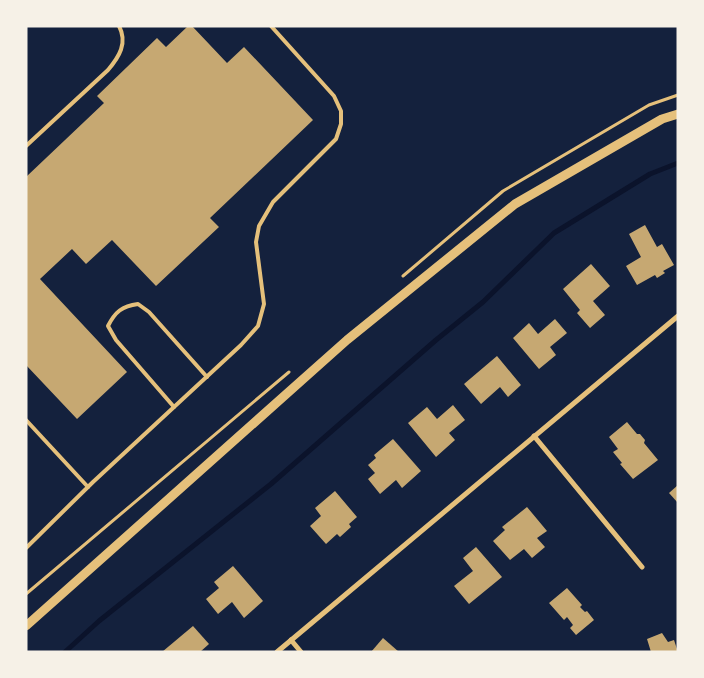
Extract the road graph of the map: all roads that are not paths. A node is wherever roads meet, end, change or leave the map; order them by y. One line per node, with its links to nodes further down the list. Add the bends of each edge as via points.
1 (119, 26): 4 (lane, via 123,47 117,59)
2 (271, 26): 6 (lane, via 334,96 341,110 341,124 336,139 273,202 259,226 256,242 264,304 258,326)
3 (678, 114): 13 (street, via 662,119 515,204 347,340)
4 (26, 146)
5 (678, 316): 9 (street)
6 (207, 377): 7 (lane); 7 (lane, via 138,304 125,306 114,315 108,326 116,340)
7 (174, 407): 10 (lane)
8 (26, 420): 10 (lane)
9 (534, 436): 12 (street); 14 (street)
10 (88, 486): 11 (lane)
11 (26, 548)
12 (642, 567)
13 (26, 626)
14 (291, 640): 15 (street); 16 (street)
15 (277, 652)
16 (301, 652)

